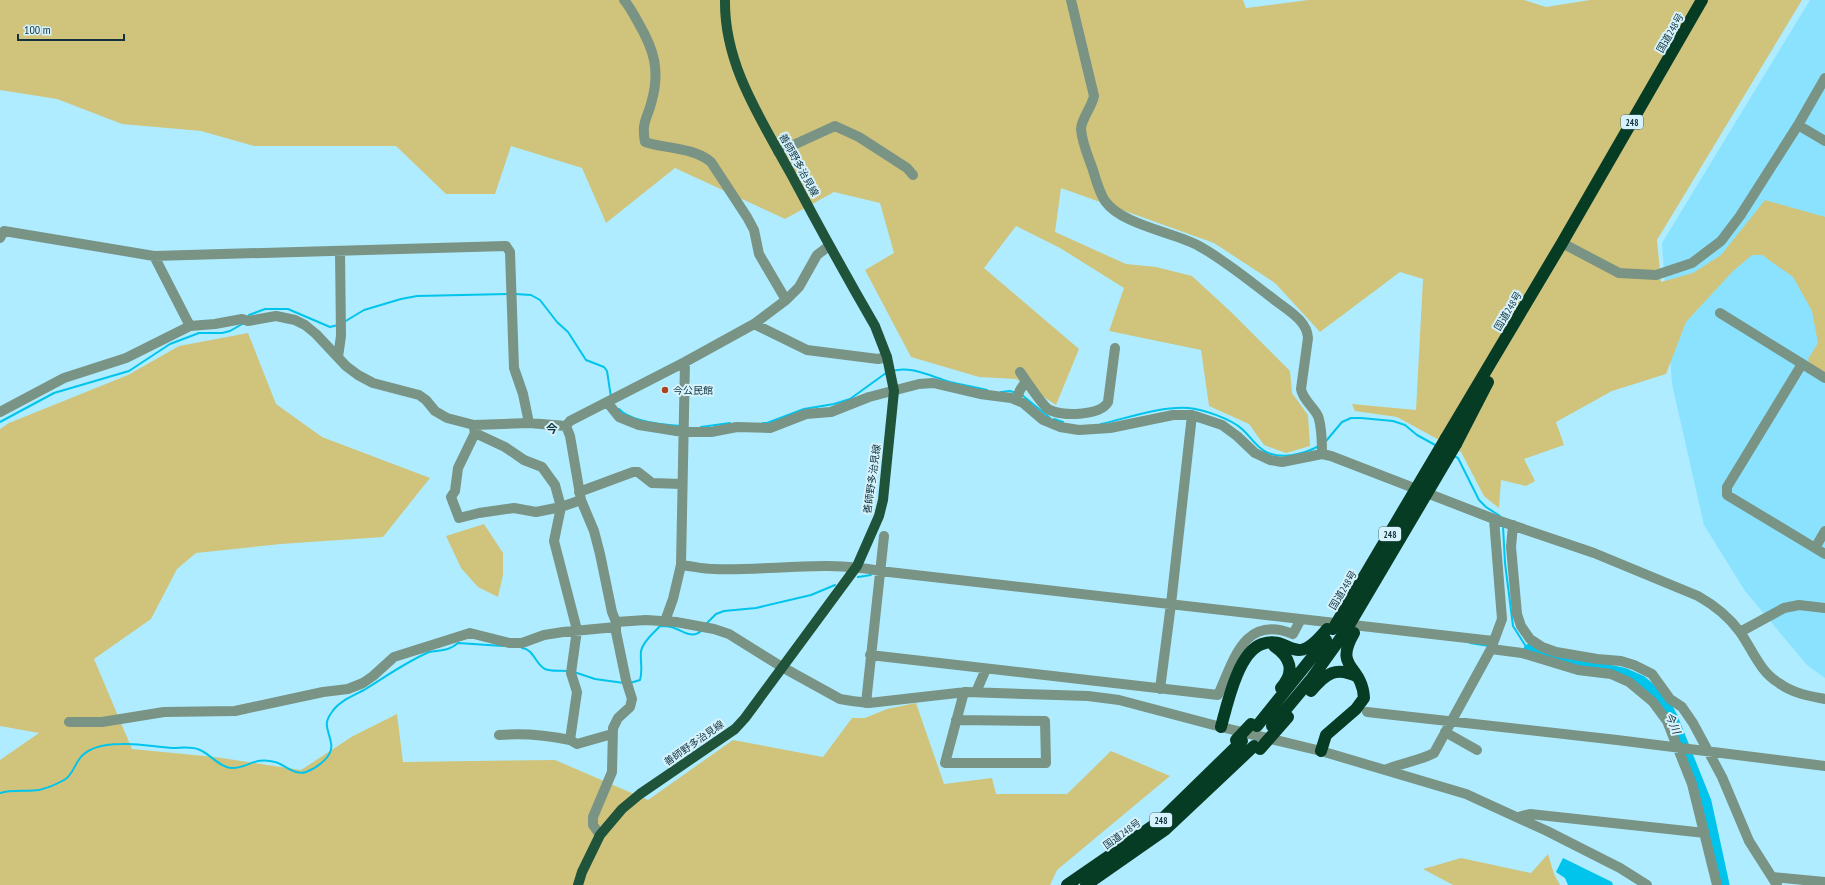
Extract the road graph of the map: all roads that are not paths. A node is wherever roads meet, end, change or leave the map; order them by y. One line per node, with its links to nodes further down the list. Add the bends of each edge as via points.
1 (624, 0): 15 (street, via 650,44 656,69 651,107 643,127 645,142 683,150 711,162 747,217 754,230 759,254)
2 (725, 0): 8 (main road, 善師野多治見線, via 731,52 752,104)
3 (1071, 0): 38 (street, via 1094,96 1093,104 1081,127 1082,140 1104,199 1114,211 1126,218 1199,246 1262,290 1303,323 1308,338 1302,395 1317,415)
4 (1702, 0): 11 (highway, 国道248号 / 248)
5 (1825, 78): 6 (street)
6 (1798, 125): 7 (street); 11 (street, via 1740,216 1721,241 1692,263 1656,275 1619,273)
7 (1825, 141)
8 (778, 152): 9 (street, via 835,126 859,137); 12 (main road, 善師野多治見線)
9 (913, 174)
10 (0, 238): 14 (street, via 4,231)
11 (1562, 243): 37 (highway, 国道248号 / 248)
12 (829, 246): 15 (street, via 817,255 802,282); 23 (main road, 善師野多治見線, via 875,326)
13 (340, 251): 14 (street); 20 (street, via 341,323); 33 (street, via 506,246 510,252 514,368)
14 (154, 256): 18 (street)
15 (786, 300): 17 (street)
16 (1720, 313): 22 (street)
17 (754, 324): 21 (street); 23 (street, via 807,350 878,359)
18 (190, 326): 20 (street, via 276,316 295,320 316,334); 30 (street, via 126,358 64,378)
19 (1115, 348): 29 (street, via 1108,402 1105,406 1089,414)
20 (338, 357): 36 (street, via 346,366 373,383 419,395 435,412)
21 (685, 362): 28 (street); 35 (street)
22 (1802, 364): 25 (street); 46 (street, via 1727,487 1727,495)
23 (890, 367): 26 (main road, 善師野多治見線)
24 (1020, 372): 27 (street)
25 (1825, 378)
26 (894, 391): 27 (street, via 933,383 980,394); 35 (street, via 831,412 806,414 770,428 737,427 712,432); 49 (main road, 善師野多治見線, via 882,506 874,531)
27 (1020, 392): 29 (street); 32 (street)
28 (607, 402): 34 (street, via 570,421); 35 (street, via 619,417 639,425)
29 (1047, 409): 32 (street)
30 (0, 412)
31 (1192, 415): 32 (street, via 1173,415 1094,430 1060,427); 38 (street, via 1222,425 1255,453 1270,460 1295,461); 52 (street)
32 (1040, 418)
33 (529, 423): 34 (street); 36 (street)
34 (566, 426): 40 (street)
35 (683, 428): 39 (street)
36 (475, 429): 41 (street, via 524,460 542,467 555,485); 41 (street, via 458,468 455,491 451,497 459,518 514,508 536,512)
37 (1451, 441): 57 (highway, 国道248号 / 248, bridge, via 1343,613); 57 (highway, 国道248号 / 248, bridge, via 1376,593)
38 (1322, 447): 42 (street, via 1331,456)
39 (682, 484): 40 (street, via 652,483 638,472 633,472); 48 (street)
40 (580, 496): 41 (street); 55 (street, via 594,531)
41 (561, 507): 56 (street, via 554,541)
42 (1494, 518): 43 (street); 60 (street, via 1503,614)
43 (1509, 524): 58 (street, via 1594,553 1698,596 1710,602); 84 (street, via 1517,614 1530,639 1556,652 1620,661 1652,674 1670,699 1682,706)
44 (1825, 531): 46 (street)
45 (884, 536): 50 (street)
46 (1815, 548): 47 (street)
47 (1825, 554)
48 (681, 565): 49 (street, via 712,569); 53 (street)
49 (857, 566): 50 (street); 62 (main road, 善師野多治見線)
50 (880, 576): 52 (street); 61 (street)
51 (1825, 608): 58 (street, via 1799,605 1784,608)
52 (1171, 609): 54 (street); 65 (street)
53 (665, 621): 55 (street); 62 (street, via 729,634)
54 (1298, 623): 60 (street); 65 (street, via 1293,634 1281,629 1264,629 1253,633 1241,644 1218,695)
55 (616, 624): 56 (street); 77 (street, via 632,699 630,708 618,718)
56 (577, 630): 72 (street, via 544,635 522,643 509,643 470,633 394,657 374,676 357,686 235,711 164,712 102,722); 79 (street, via 571,673 576,692)
57 (1340, 631): 59 (highway, via 1303,649 1295,650); 64 (highway, via 1346,658); 74 (highway, 国道248号 / 248, via 1326,641); 80 (highway, 国道248号 / 248, via 1312,678)
58 (1740, 632): 68 (street, via 1758,662 1779,684 1796,692)
59 (1269, 643): 74 (highway, via 1284,653 1289,660 1290,668 1286,683); 75 (highway, via 1262,644 1250,652 1241,667 1228,698)
60 (1492, 645): 73 (street); 81 (street, via 1578,670 1611,674 1628,682 1653,702 1667,721)
61 (870, 656): 63 (street); 69 (street)
62 (782, 667): 69 (street, via 840,699); 89 (main road, 善師野多治見線, via 735,729 640,794 622,809)
63 (986, 669): 65 (street); 67 (street)
64 (1359, 678): 80 (highway, bridge, via 1342,671 1333,672 1318,682 1288,717); 83 (highway, via 1364,698 1356,709 1326,735)
65 (1160, 689)
66 (964, 692): 67 (street); 69 (street); 71 (street)
67 (976, 692): 75 (street, via 1119,700)
68 (1825, 699)
69 (866, 703)
70 (1367, 712): 73 (street)
71 (956, 720): 71 (street, via 945,763 1046,763 1045,721)
72 (69, 722)
73 (1450, 722): 76 (street); 81 (street)
74 (1254, 725): 93 (highway, 国道248号 / 248, via 1166,815)
75 (1221, 728): 83 (street)
76 (1445, 732): 82 (street); 86 (street, via 1434,753)
77 (612, 734): 79 (street, via 577,744); 89 (street, via 612,772 593,825)
78 (499, 735): 79 (street, via 520,733)
79 (570, 740)
80 (1257, 747): 94 (highway, 248, via 1245,754 1166,829)
81 (1678, 748): 84 (street); 88 (street, via 1692,784)
82 (1477, 750)
83 (1321, 751): 86 (street)
84 (1707, 751): 85 (street); 90 (street, via 1722,777 1749,841)
85 (1825, 766)
86 (1385, 770): 87 (street, via 1466,794)
87 (1518, 817): 88 (street, via 1530,814); 95 (street, via 1620,868)
88 (1705, 833): 96 (street)
89 (600, 835): 92 (main road, 善師野多治見線)
90 (1775, 881): 91 (street)
91 (1825, 882)
92 (578, 885)
93 (1067, 885)
94 (1086, 885)
95 (1647, 885)
96 (1717, 885)

